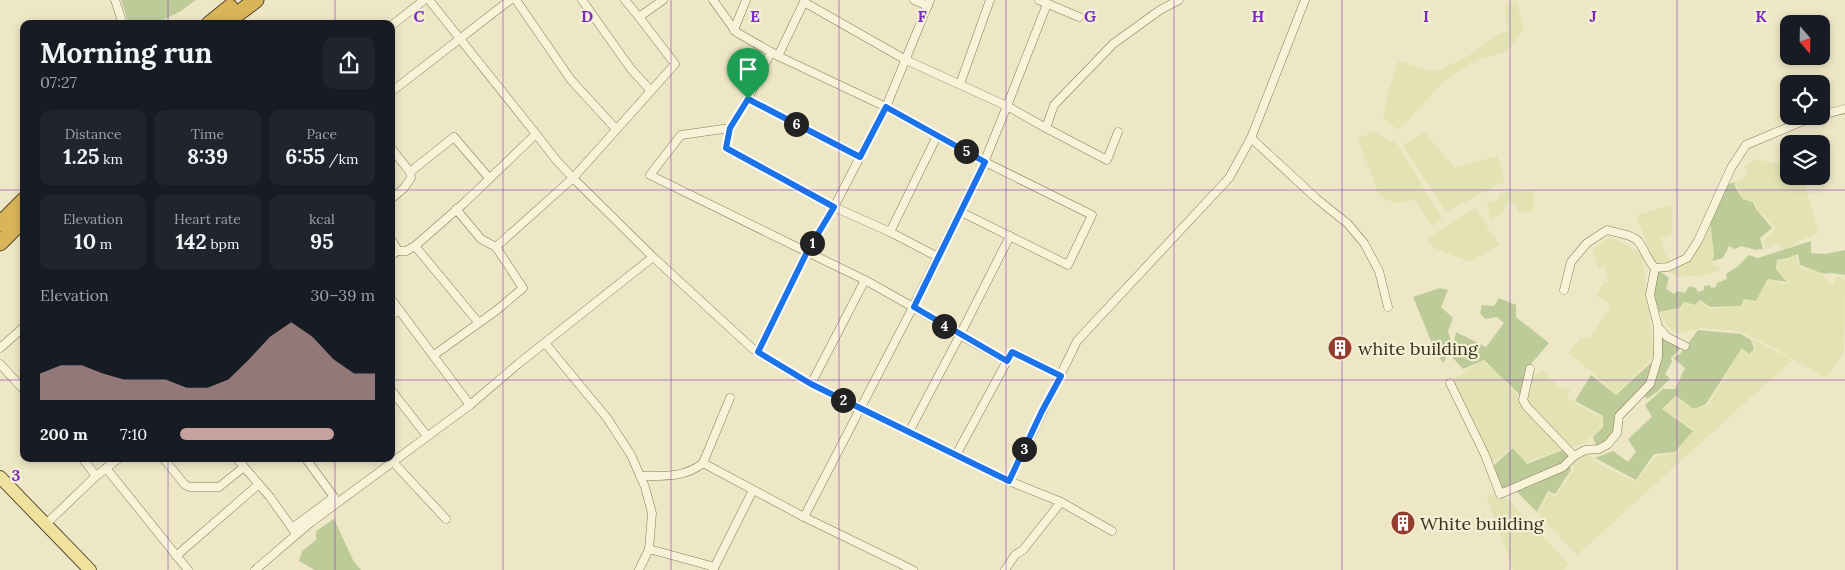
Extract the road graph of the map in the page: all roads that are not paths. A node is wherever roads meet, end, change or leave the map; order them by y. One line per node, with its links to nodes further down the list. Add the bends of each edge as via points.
1 (115, 0): 22 (street)
2 (240, 0): 23 (highway)
3 (256, 0): 24 (highway)
4 (424, 0): 25 (street)
5 (429, 0): 27 (street)
6 (510, 0): 27 (street)
7 (516, 0): 41 (street, via 571,80)
8 (582, 0): 32 (street)
9 (625, 0): 20 (street)
10 (663, 0): 20 (street)
11 (713, 0): 26 (street)
12 (746, 0): 26 (street)
13 (914, 0): 18 (street)
14 (990, 0): 30 (street)
15 (1039, 0): 19 (street)
16 (1179, 0): 40 (street, via 1114,44 1054,105)
17 (1305, 0): 45 (street)
18 (929, 3): 29 (street)
19 (1047, 4): 21 (street); 34 (street)
20 (639, 18): 32 (street, via 675,64)
21 (1078, 18)
22 (122, 20)
23 (215, 20)
24 (229, 20)
25 (395, 23)
26 (734, 30): 28 (street)
27 (460, 41): 31 (street); 43 (street)
28 (774, 54): 29 (street, via 804,2); 33 (street); 35 (street)
29 (906, 60): 30 (street); 35 (street)
30 (960, 84): 34 (street)
31 (395, 89)
32 (650, 91): 41 (street)
33 (748, 99): 39 (street); 47 (street)
34 (1007, 106): 40 (street); 48 (street)
35 (886, 107): 44 (street); 47 (street)
36 (1845, 109): 37 (street)
37 (1830, 113)
38 (1793, 125): 68 (street, via 1746,144 1687,258 1668,267)
39 (730, 128): 54 (street, via 726,148); 64 (street, via 681,135 650,176)
40 (1046, 128): 42 (street, via 1107,160)
41 (616, 130): 51 (street)
42 (1118, 132)
43 (536, 134): 50 (street); 51 (street)
44 (937, 136): 48 (street); 59 (street)
45 (1251, 138): 73 (street, via 1348,224 1364,243 1379,271); 88 (street, via 1228,178 1077,341)
46 (395, 153): 49 (street)
47 (860, 157): 54 (street)
48 (985, 162): 56 (street); 60 (street, via 1092,215 1068,265)
49 (410, 172): 50 (street, via 454,137); 52 (street, via 411,178)
50 (489, 178): 55 (street)
51 (573, 178): 63 (street); 66 (street)
52 (395, 196)
53 (20, 204): 58 (highway)
54 (834, 207): 59 (street); 64 (street)
55 (456, 209): 62 (street); 63 (street, via 481,239)
56 (961, 212): 60 (street); 67 (street)
57 (20, 223): 61 (highway)
58 (0, 224)
59 (890, 232): 67 (street)
60 (1010, 236): 79 (street)
61 (0, 243)
62 (415, 246): 65 (street); 76 (street)
63 (496, 248): 76 (street, via 523,288)
64 (807, 252): 69 (street); 83 (street)
65 (395, 253)
66 (652, 256): 80 (street); 83 (street)
67 (938, 257): 72 (street)
68 (1655, 268): 70 (street, via 1634,238 1607,230 1587,243 1571,262); 77 (street, via 1650,295)
69 (865, 280): 72 (street); 90 (street)
70 (1564, 290)
71 (395, 304): 74 (street)
72 (914, 307): 79 (street); 95 (street)
73 (1388, 307)
74 (399, 310): 75 (street); 84 (street)
75 (395, 313)
76 (478, 322): 84 (street)
77 (1658, 327): 81 (street, via 1667,337); 99 (street, via 1658,358 1650,384 1619,416 1618,433 1608,444 1599,450 1586,450)
78 (20, 330): 82 (street)
79 (960, 335): 85 (street); 96 (street)
80 (545, 343): 94 (street); 112 (street, via 608,418)
81 (1685, 346)
82 (0, 348)
83 (758, 352): 90 (street)
84 (434, 354): 94 (street)
85 (1007, 361): 88 (street, via 1012,352); 98 (street)
86 (0, 364): 91 (street)
87 (1530, 369): 99 (street, via 1523,400 1526,407)
88 (1061, 376): 113 (street)
89 (1450, 383): 99 (street, via 1500,494 1563,467)
90 (811, 384): 95 (street)
91 (20, 386)
92 (395, 395): 97 (street)
93 (730, 398): 107 (street)
94 (470, 405): 97 (street)
95 (860, 408): 96 (street); 117 (street)
96 (909, 432): 98 (street)
97 (427, 436): 100 (street)
98 (956, 455): 113 (street)
99 (1574, 456)
100 (395, 460)
101 (85, 462): 111 (street)
102 (114, 462): 109 (street)
103 (166, 462): 108 (street, via 190,487 219,487)
104 (240, 462): 108 (street)
105 (308, 462): 120 (street, via 334,497)
106 (393, 462): 118 (street); 120 (street)
107 (703, 463): 112 (street, via 682,474); 115 (street)
108 (244, 467): 114 (street)
109 (106, 468): 111 (street); 123 (street)
110 (0, 476): 119 (main road)
111 (96, 476): 119 (street)
112 (640, 476): 122 (street, via 652,513)
113 (1009, 481): 116 (street)
114 (260, 484): 120 (street); 123 (street)
115 (753, 490): 117 (street); 125 (street)
116 (1062, 502): 121 (street); 131 (street)
117 (804, 517): 124 (street)
118 (446, 519)
119 (45, 524): 126 (main road)
120 (294, 531): 128 (street)
121 (1112, 531)
122 (649, 549): 125 (street); 129 (street)
123 (176, 556): 127 (street)
124 (898, 567): 130 (street)
125 (714, 568)
126 (90, 570)
127 (188, 570)
128 (255, 570)
129 (639, 570)
130 (913, 570)
131 (1005, 570)

